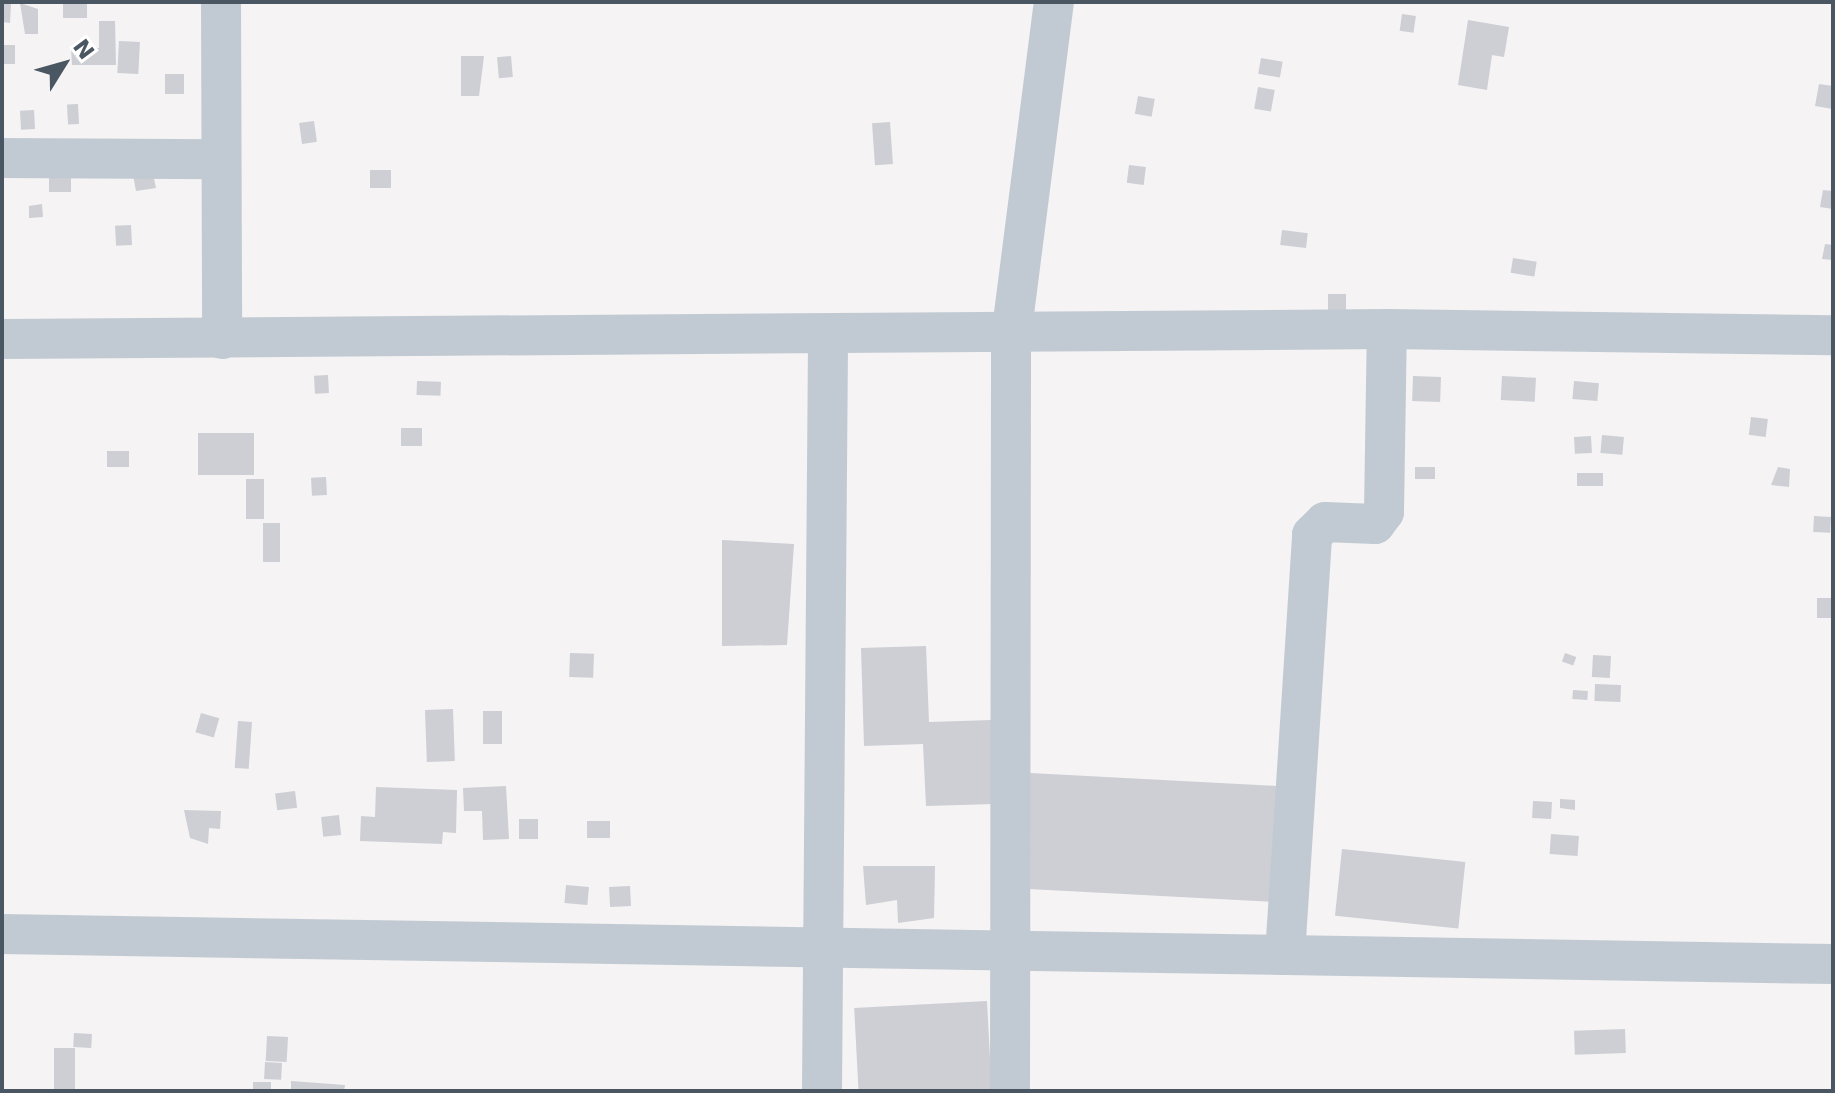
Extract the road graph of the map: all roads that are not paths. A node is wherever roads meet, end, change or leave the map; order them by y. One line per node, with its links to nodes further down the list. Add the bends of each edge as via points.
1 (221, 2): 4 (street)
2 (1054, 2): 8 (street)
3 (2, 158): 4 (street)
4 (221, 159): 10 (street)
5 (1387, 329): 6 (street); 8 (street); 14 (street, via 1384,512 1375,524 1325,522 1312,535)
6 (1833, 335)
7 (828, 337): 8 (street); 10 (street); 12 (street)
8 (1011, 337): 13 (street)
9 (2, 339): 10 (street)
10 (222, 339)
11 (2, 934): 12 (street)
12 (822, 949): 13 (street); 16 (street)
13 (1010, 952): 14 (street); 17 (street)
14 (1285, 955): 15 (street)
15 (1833, 964)
16 (822, 1091)
17 (1010, 1091)

